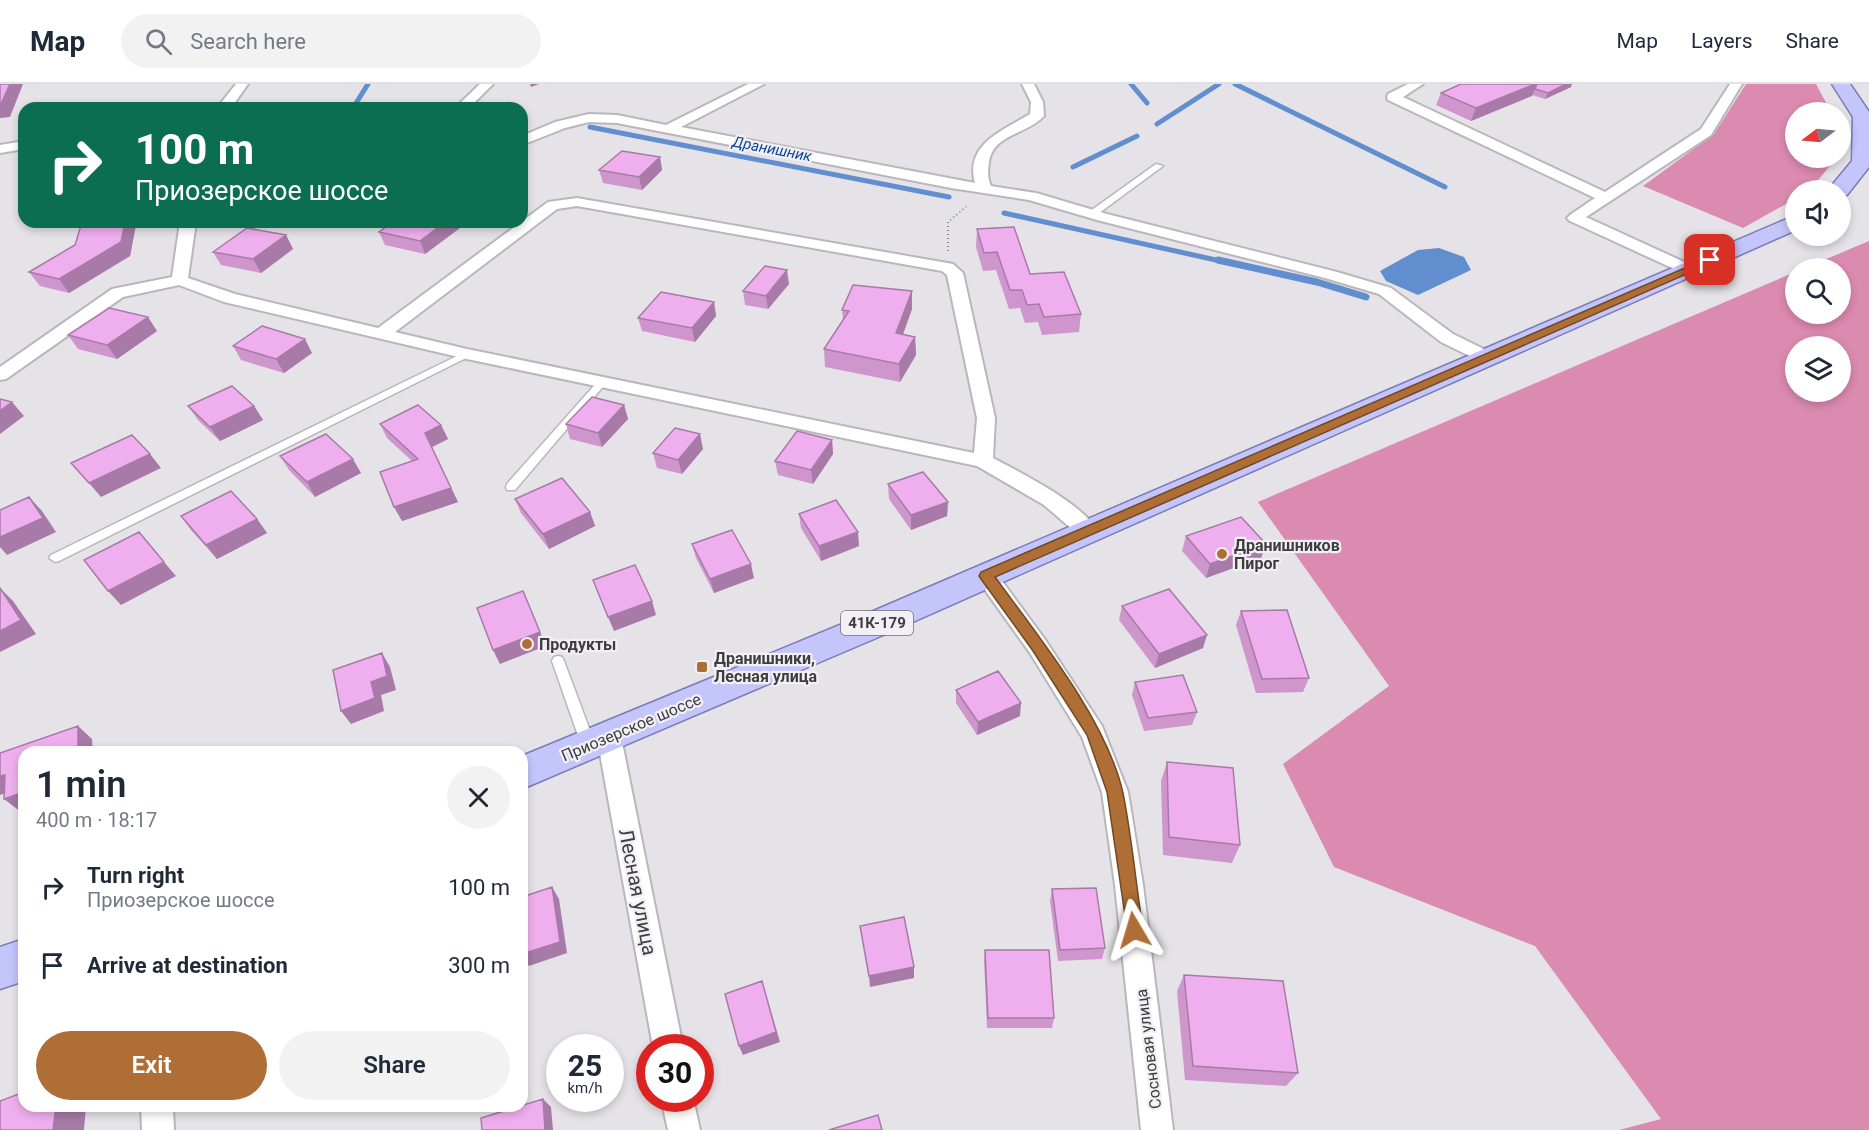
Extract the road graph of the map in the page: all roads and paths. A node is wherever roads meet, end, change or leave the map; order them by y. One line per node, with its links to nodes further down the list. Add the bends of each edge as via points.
1 (242, 84): 8 (street)
2 (487, 84): 9 (street)
3 (758, 84): 10 (street)
4 (1028, 84): 16 (street, via 1037,102 1037,116 987,145 981,156 980,181)
5 (1417, 84): 17 (street, via 1393,97)
6 (1736, 84): 17 (street, via 1706,132)
7 (1841, 84): 15 (main road, via 1863,117 1862,162)
8 (228, 102)
9 (468, 102)
10 (670, 128): 11 (street, via 589,118); 16 (street)
11 (528, 138)
12 (18, 147): 13 (street)
13 (0, 149)
14 (1159, 166): 18 (lane)
15 (1847, 180)
16 (986, 189): 18 (street, via 1031,196); 23 (path, via 948,222)
17 (1606, 198): 24 (street, via 1575,218)
18 (1092, 214): 28 (street, via 1385,291 1447,338)
19 (528, 224): 23 (street, via 553,205 577,202)
20 (1785, 227): 24 (main road, Приозерское шоссе / 41К-179)
21 (187, 228): 25 (street)
22 (522, 228): 26 (street)
23 (947, 267): 31 (street, via 955,273 986,418)
24 (1689, 270): 28 (main road, Приозерское шоссе / 41К-179)
25 (180, 280): 26 (street, via 230,298); 29 (street, via 118,293)
26 (382, 333): 27 (street)
27 (467, 354): 30 (street); 34 (lane)
28 (1486, 357): 33 (main road, Приозерское шоссе / 41К-179)
29 (0, 375)
30 (603, 381): 31 (street); 32 (lane)
31 (982, 461): 33 (street, via 1034,488 1068,511)
32 (512, 487)
33 (1087, 531): 35 (main road, Приозерское шоссе / 41К-179)
34 (55, 558)
35 (986, 576): 37 (main road, Приозерское шоссе / 41К-179); 46 (street, Сосновая улица, via 1094,733 1115,792)
36 (558, 661): 37 (lane)
37 (599, 741): 38 (main road, Приозерское шоссе / 41К-179); 41 (street, Лесная улица)
38 (528, 771)
39 (18, 962): 40 (main road)
40 (0, 968)
41 (665, 1034)
42 (157, 1112): 44 (street)
43 (681, 1112): 45 (street)
44 (158, 1130)
45 (684, 1130)
46 (1157, 1130)

